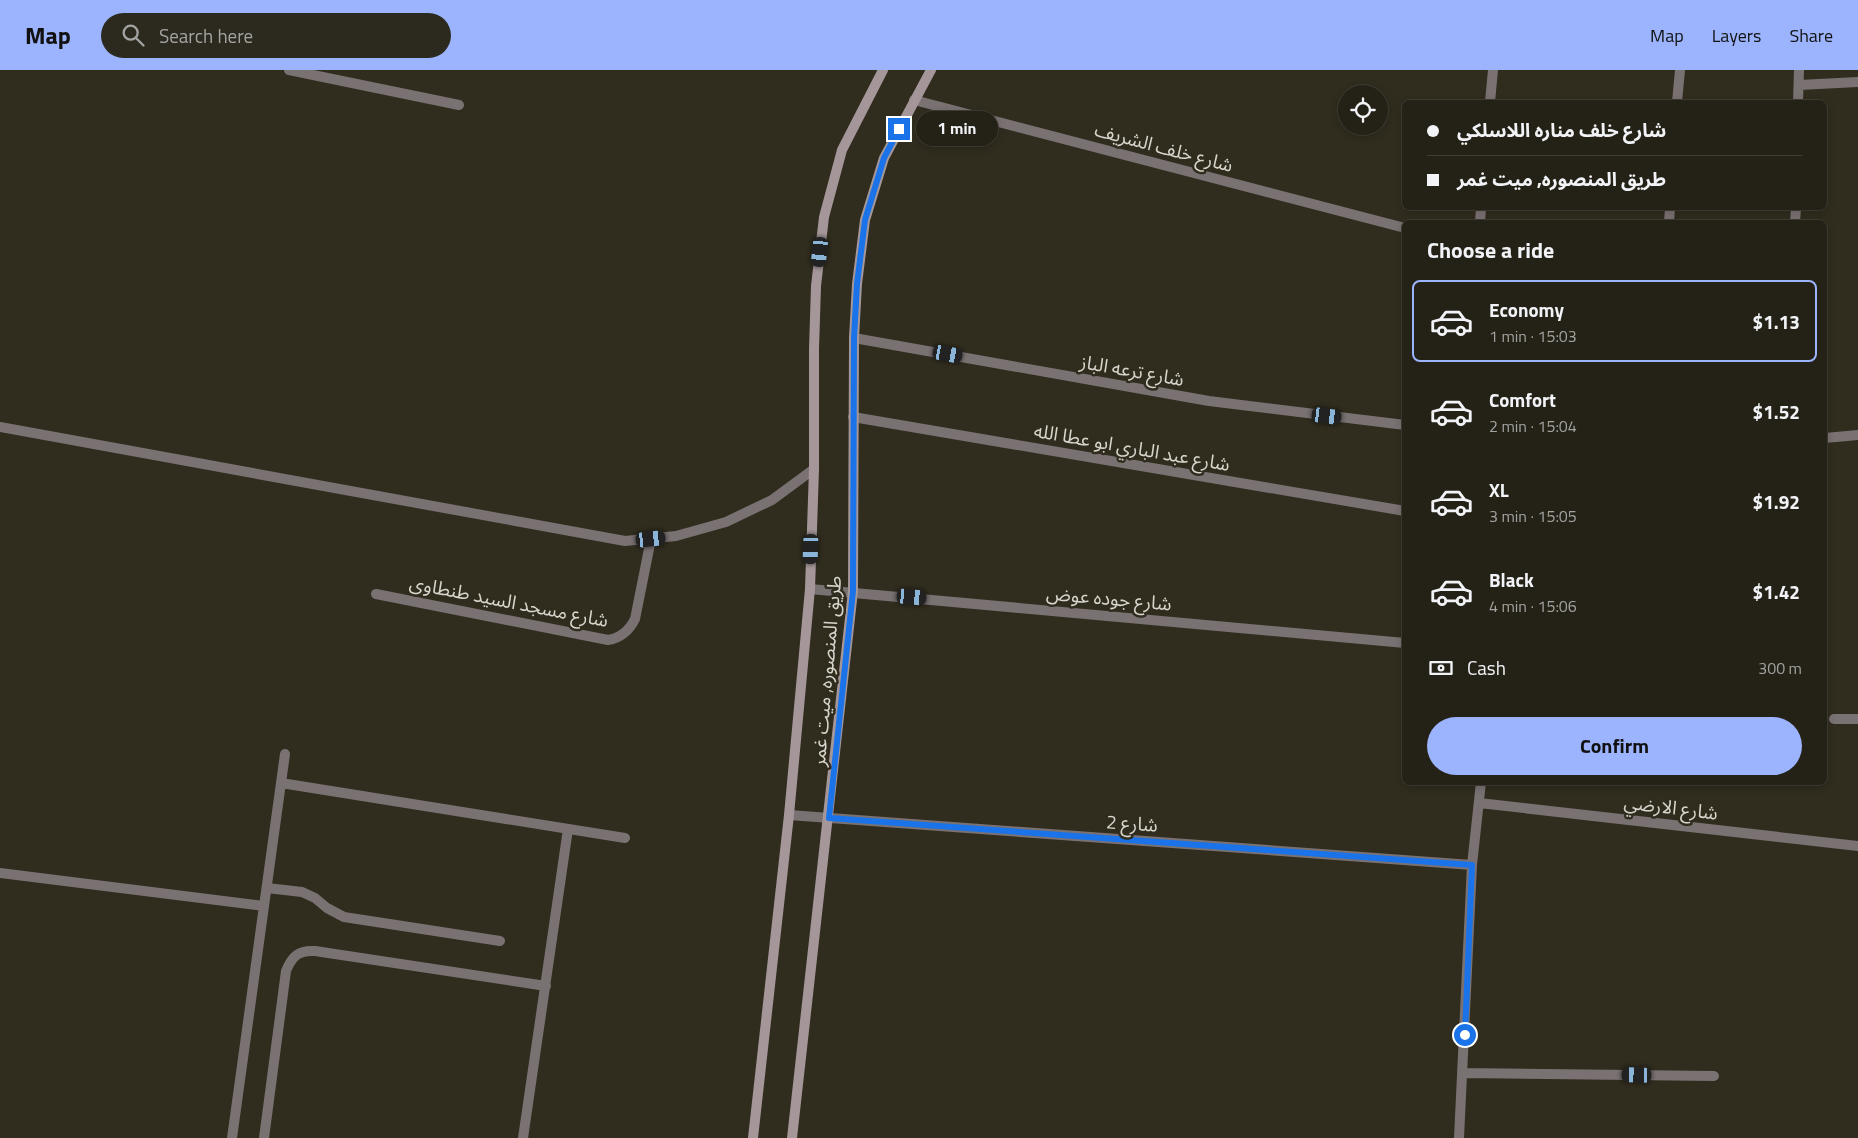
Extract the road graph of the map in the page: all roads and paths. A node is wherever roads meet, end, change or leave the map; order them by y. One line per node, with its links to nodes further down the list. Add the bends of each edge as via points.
1 (289, 70): 13 (street)
2 (883, 70): 21 (main road, طريق المنصوره, ميت غمر, via 842,150 824,217 816,286)
3 (931, 70): 9 (main road, طريق المنصوره, ميت غمر)
4 (1492, 70): 10 (street)
5 (1680, 70): 11 (street)
6 (1799, 70): 8 (street)
7 (1858, 82): 8 (street)
8 (1799, 85): 12 (street)
9 (914, 100): 14 (street, شارع خلف الشريف); 15 (main road, طريق المنصوره, ميت غمر, via 884,158 865,220)
10 (1490, 100)
11 (1677, 100)
12 (1798, 100)
13 (458, 106)
14 (1402, 227)
15 (854, 338): 16 (main road, طريق المنصوره, ميت غمر); 17 (street, شارع ترعه الباز, via 1209,401)
16 (854, 417): 22 (street, شارع عبد الباري ابو عطا الله); 25 (main road, طريق المنصوره, ميت غمر)
17 (1402, 425)
18 (0, 427): 23 (street, via 625,541)
19 (1858, 435): 20 (street)
20 (1827, 438)
21 (814, 469): 23 (street, via 772,500 726,522 676,536); 24 (main road, طريق المنصوره, ميت غمر)
22 (1402, 510)
23 (651, 539): 26 (street, شارع مسجد السيد طنطاوى, via 635,619 624,634 608,640)
24 (810, 588): 25 (street, شارع جوده عوض); 34 (main road, طريق المنصوره, ميت غمر)
25 (853, 591): 27 (street, شارع جوده عوض); 35 (main road, طريق المنصوره, ميت غمر)
26 (376, 594)
27 (1402, 643)
28 (1834, 718): 29 (street)
29 (1858, 719)
30 (285, 754): 31 (street)
31 (281, 783): 36 (street); 41 (street)
32 (1481, 785): 33 (street)
33 (1479, 802): 38 (street, شارع الارضي); 39 (street)
34 (789, 815): 35 (street, شارع 2); 50 (main road, طريق المنصوره, ميت غمر)
35 (829, 818): 39 (street, شارع 2); 51 (main road, طريق المنصوره, ميت غمر)
36 (568, 829): 37 (street); 44 (street)
37 (625, 838)
38 (1858, 846)
39 (1472, 865): 45 (street)
40 (0, 873): 42 (street)
41 (266, 888): 42 (street); 43 (street, via 302,892 344,917)
42 (264, 906): 47 (street)
43 (500, 941)
44 (546, 986): 48 (street, via 315,951 305,950 296,954 286,971); 49 (street)
45 (1463, 1073): 46 (street); 52 (street)
46 (1714, 1076)
47 (232, 1138)
48 (264, 1138)
49 (524, 1138)
50 (754, 1138)
51 (792, 1138)
52 (1459, 1138)

